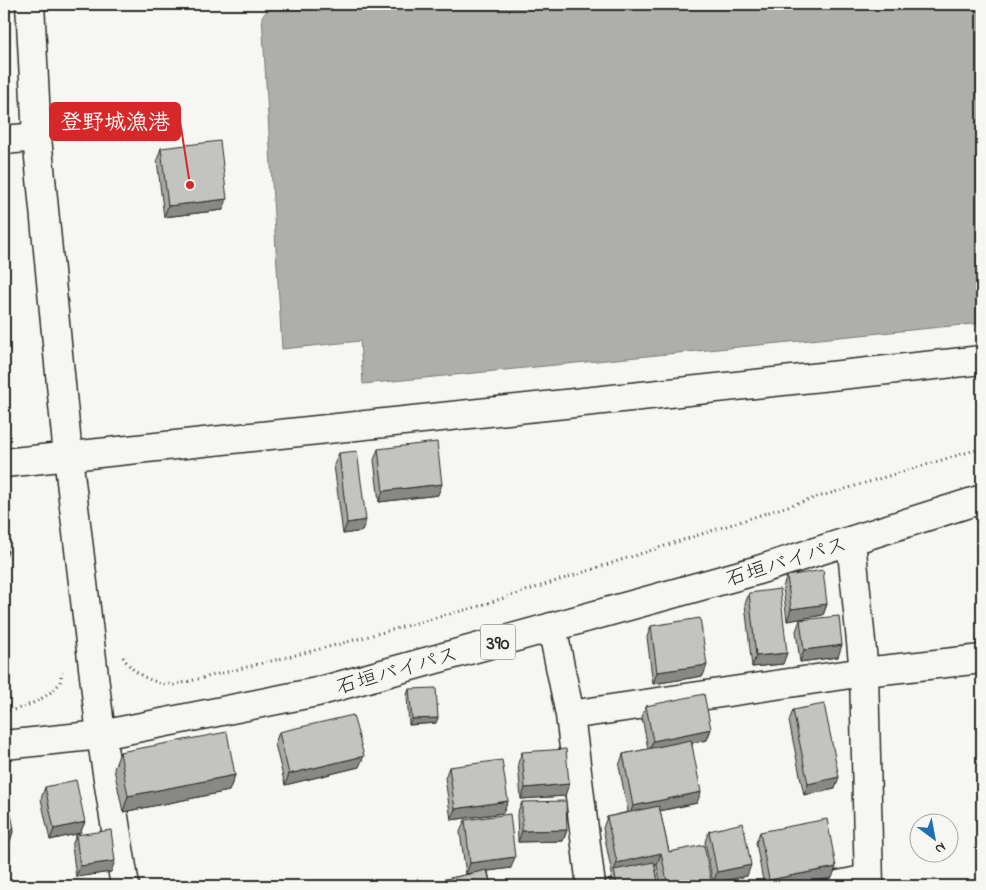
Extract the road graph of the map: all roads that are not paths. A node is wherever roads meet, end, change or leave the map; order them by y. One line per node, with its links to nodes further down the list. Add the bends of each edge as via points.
1 (30, 4): 2 (main road)
2 (37, 137): 3 (main road); 5 (main road)
3 (4, 140)
4 (982, 360): 5 (main road)
5 (68, 456): 6 (main road); 13 (main road)
6 (4, 463)
7 (982, 499): 8 (main road, 石垣バイパス / 390)
8 (851, 541): 9 (main road, 石垣バイパス / 390); 11 (main road)
9 (552, 627): 12 (main road); 13 (main road, 石垣バイパス / 390, via 317,692)
10 (982, 659): 11 (main road)
11 (864, 672): 12 (main road); 15 (main road)
12 (570, 715): 17 (main road)
13 (101, 735): 14 (main road, 石垣バイパス / 390); 16 (main road)
14 (4, 744)
15 (869, 883): 18 (main road)
16 (125, 886)
17 (591, 886)
18 (834, 886)

